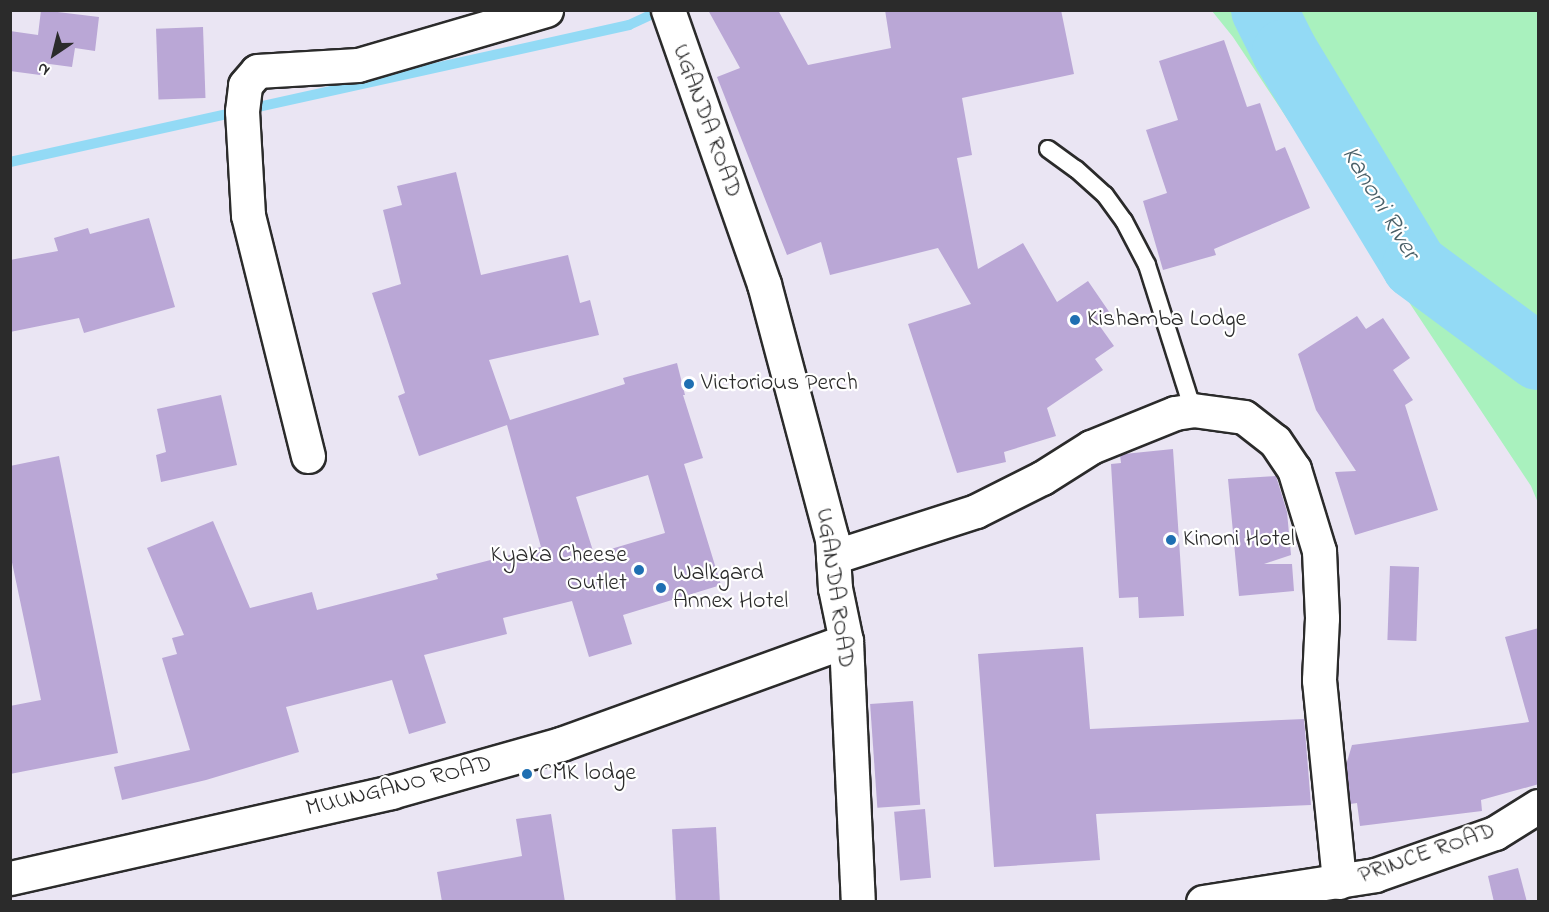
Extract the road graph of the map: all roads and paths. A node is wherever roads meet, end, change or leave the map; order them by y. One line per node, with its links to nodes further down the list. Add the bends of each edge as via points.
1 (546, 10): 5 (street, via 358,65 257,71 245,85 242,111 248,215)
2 (670, 19): 6 (street, UGANDA ROAD, via 764,284 829,528)
3 (1048, 149): 4 (lane, via 1105,195 1124,221 1147,265)
4 (1193, 410): 6 (street, via 1175,412 1091,447 1042,478 976,511); 10 (street, via 1244,417 1275,441 1294,469 1310,516 1318,551 1322,618 1319,680)
5 (308, 456)
6 (833, 557): 7 (street, UGANDA ROAD)
7 (846, 641): 9 (street, MUUNGANO ROAD, via 561,744 459,773 391,792); 11 (street, UGANDA ROAD)
8 (1539, 806): 10 (street, PRINCE ROAD, via 1495,833 1375,875)
9 (10, 878)
10 (1339, 882): 12 (street, PRINCE ROAD)
11 (858, 902)
12 (1203, 902)

